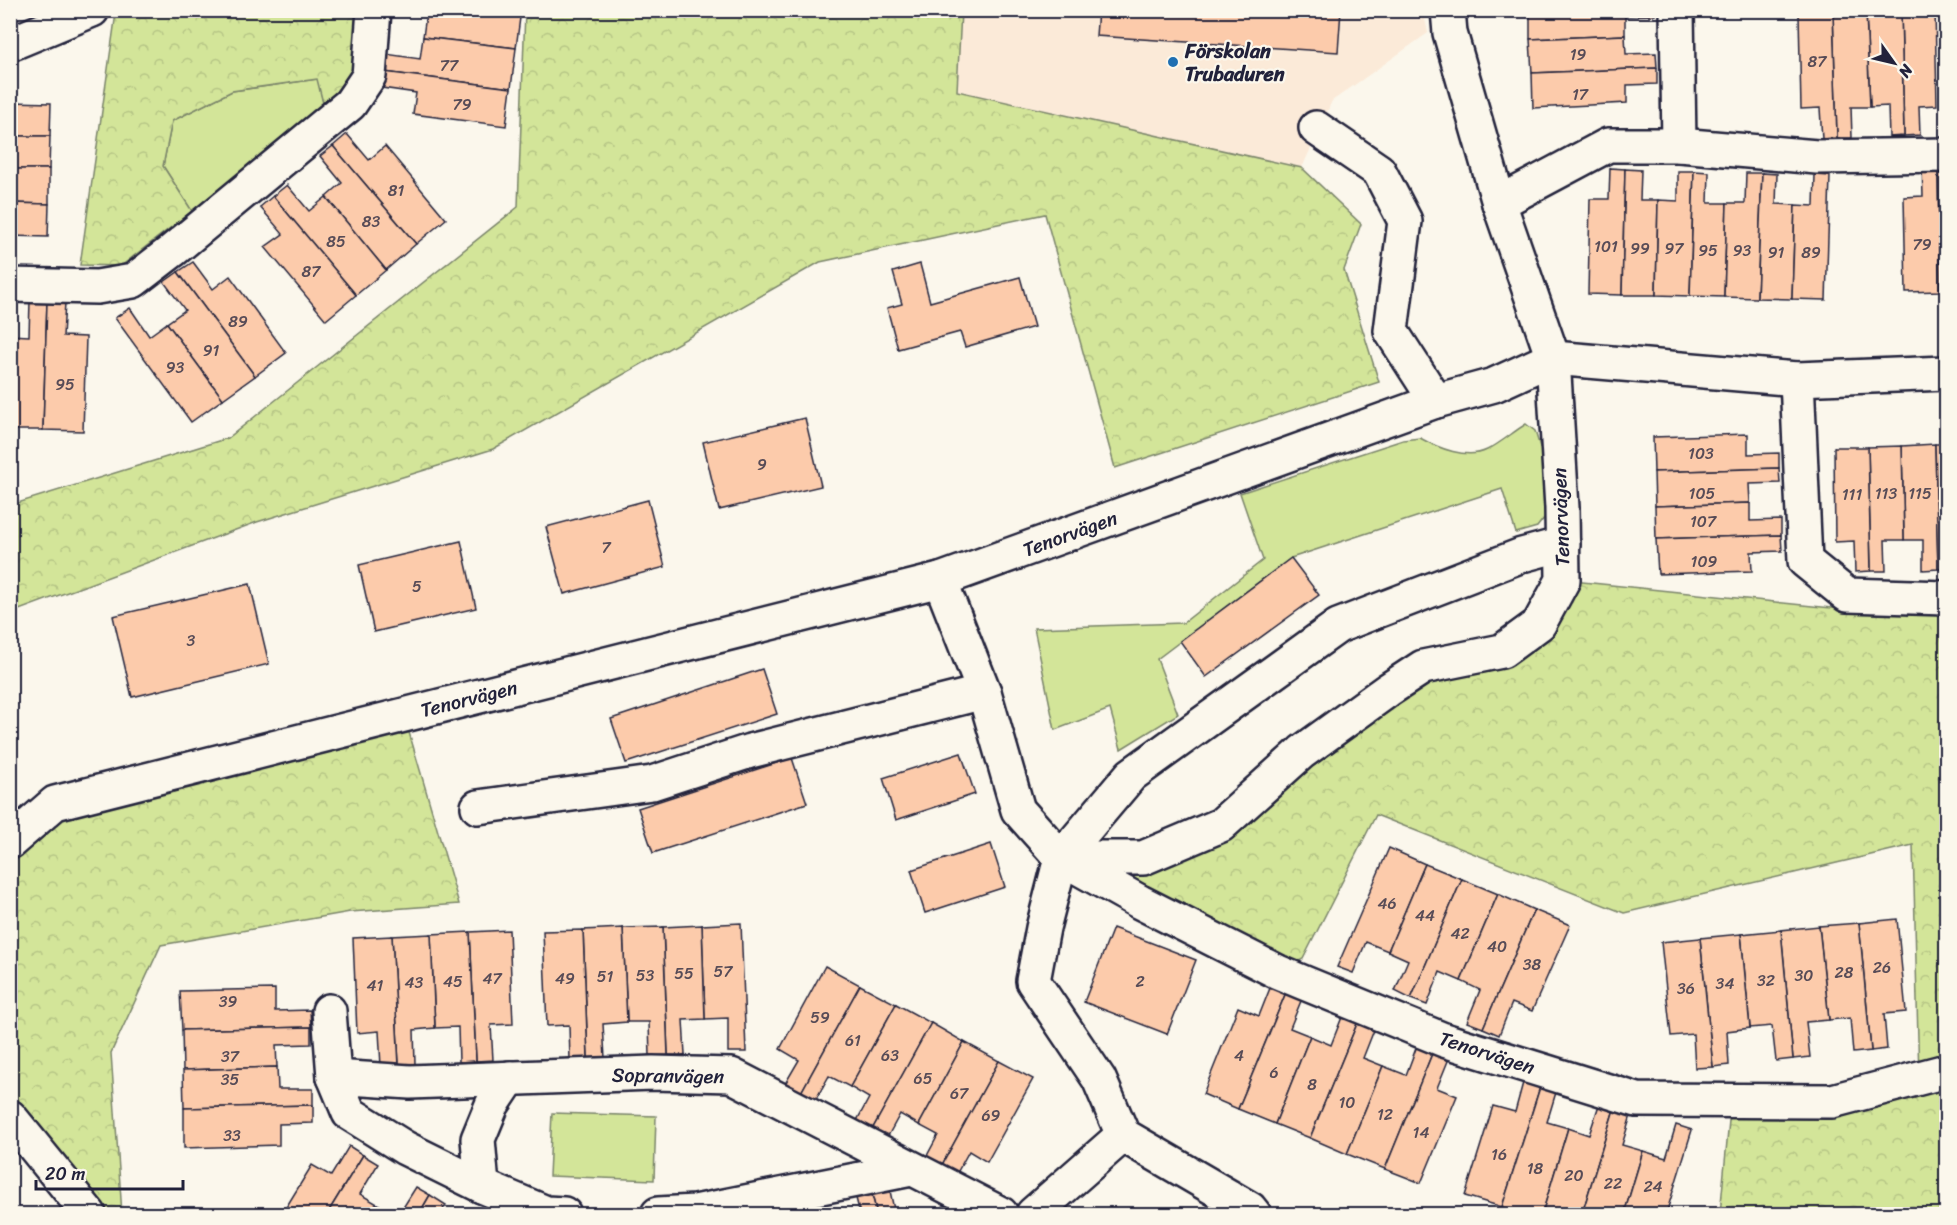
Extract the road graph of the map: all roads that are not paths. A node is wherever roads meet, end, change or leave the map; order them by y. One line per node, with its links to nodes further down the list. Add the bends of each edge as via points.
1 (92, 10): 5 (street)
2 (374, 10): 10 (street, via 369,76 350,104 141,275 133,281 97,287)
3 (1448, 10): 9 (street, Tenorvägen, via 1450,33)
4 (1677, 10): 7 (street)
5 (10, 44)
6 (1316, 128): 14 (street, via 1379,171 1405,221 1391,331)
7 (1679, 145): 8 (street, via 1817,157); 9 (street, via 1608,145)
8 (1947, 154)
9 (1499, 203): 11 (street, Tenorvägen)
10 (10, 285)
11 (1553, 358): 13 (street, Tenorvägen); 14 (street, Tenorvägen, via 1494,385); 15 (street, Tenorvägen)
12 (1947, 373): 13 (street, Tenorvägen)
13 (1797, 379): 17 (street, via 1804,561 1847,595)
14 (1436, 401): 16 (street, Tenorvägen)
15 (1563, 544): 21 (street, Tenorvägen, via 1522,555 1338,626 1131,775); 21 (street, Tenorvägen, via 1563,580 1539,624 1502,651 1424,668 1406,679 1302,752 1221,825 1143,858)
16 (940, 580): 18 (street, Tenorvägen); 20 (street, Tenorvägen, via 55,803)
17 (1947, 598)
18 (984, 692): 19 (street, via 750,751 652,783); 21 (street, Tenorvägen, via 1018,810)
19 (478, 807)
20 (10, 842)
21 (1061, 858): 23 (street, Tenorvägen, via 1278,972 1444,1040 1637,1100 1832,1101); 27 (street, via 1033,981 1099,1079)
22 (328, 1011): 24 (street)
23 (1947, 1071)
24 (334, 1077): 25 (street, Sopranvägen, via 410,1082); 29 (street, via 349,1113 405,1148)
25 (510, 1078): 28 (street, Sopranvägen, via 653,1073 731,1075); 29 (street, via 492,1105 478,1139)
26 (10, 1117): 30 (street)
27 (1123, 1135): 34 (street); 35 (street, via 1250,1209)
28 (911, 1169): 32 (street, via 695,1212); 33 (street, Sopranvägen)
29 (482, 1186): 31 (street, via 546,1213)
30 (89, 1215)
31 (564, 1215)
32 (658, 1215)
33 (1001, 1215)
34 (1033, 1215)
35 (1254, 1215)

